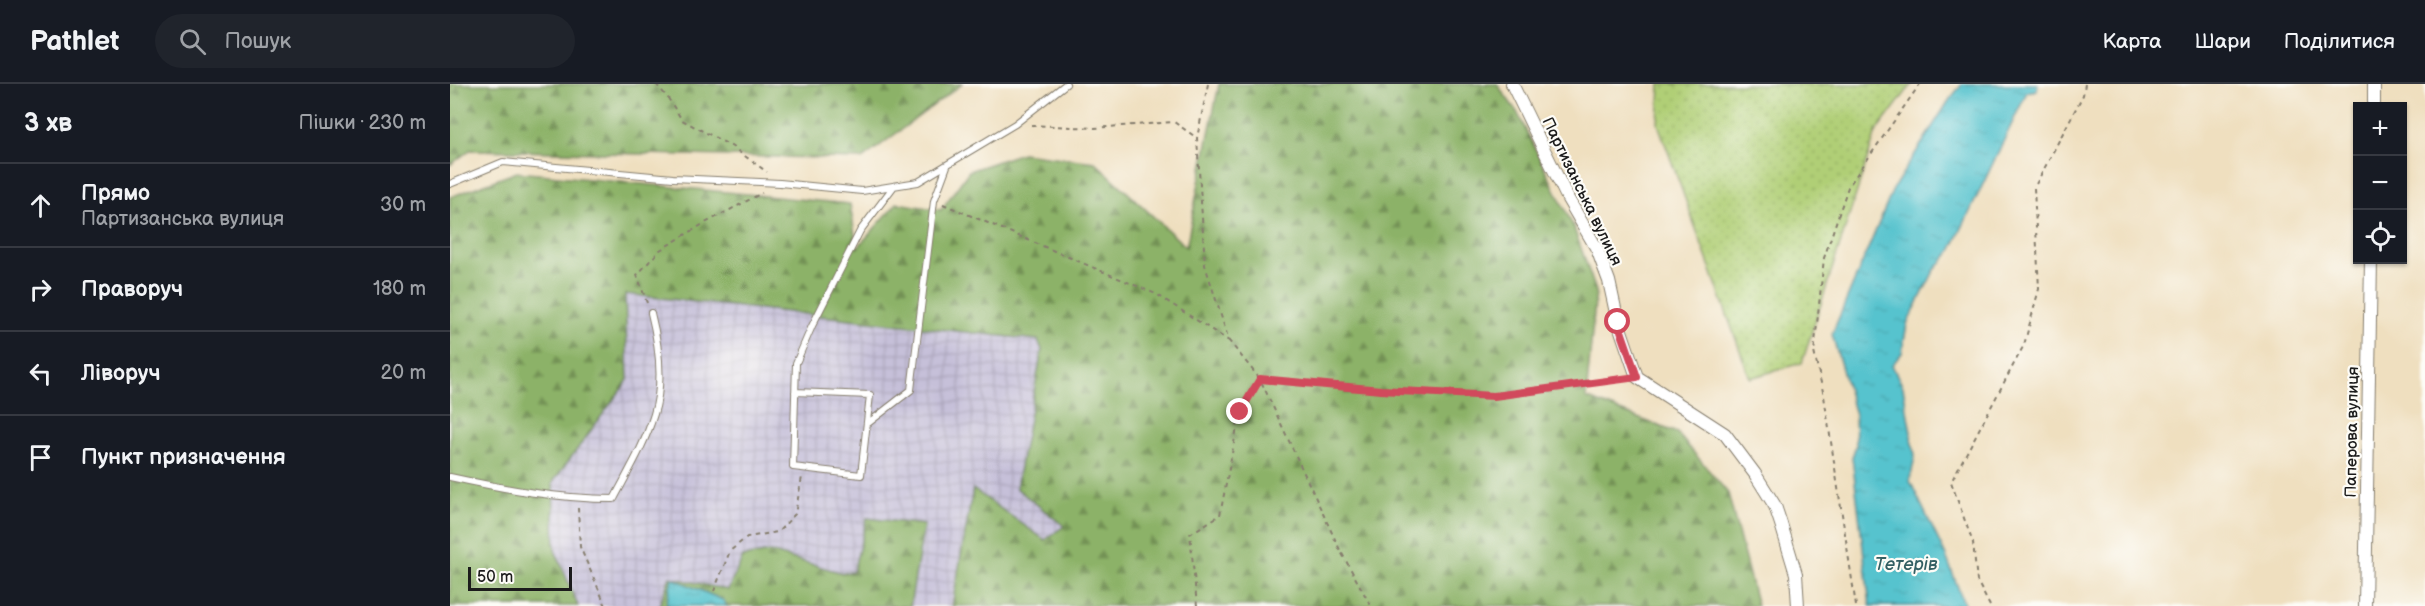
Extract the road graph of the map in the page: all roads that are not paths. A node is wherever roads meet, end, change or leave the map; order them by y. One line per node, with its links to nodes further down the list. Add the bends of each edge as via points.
1 (1066, 84): 5 (lane, via 1015,124)
2 (1512, 84): 13 (street, Партизанська вулиця, via 1597,249 1637,377 1725,434 1755,474 1781,524 1796,574)
3 (2374, 84): 4 (street)
4 (2374, 102)
5 (947, 165): 7 (lane, via 918,182); 11 (lane, via 934,201 911,390)
6 (450, 184): 7 (lane, via 503,162 862,191)
7 (894, 186): 10 (lane, via 860,231 812,326 796,363)
8 (2371, 264): 14 (street, Паперова вулиця)
9 (651, 313): 12 (lane, via 660,370 654,413 614,499 578,499 507,490)
10 (795, 392): 11 (lane, via 870,395); 11 (lane, via 793,467 861,475)
11 (867, 424)
12 (450, 477)
13 (1798, 606)
14 (2365, 606)

